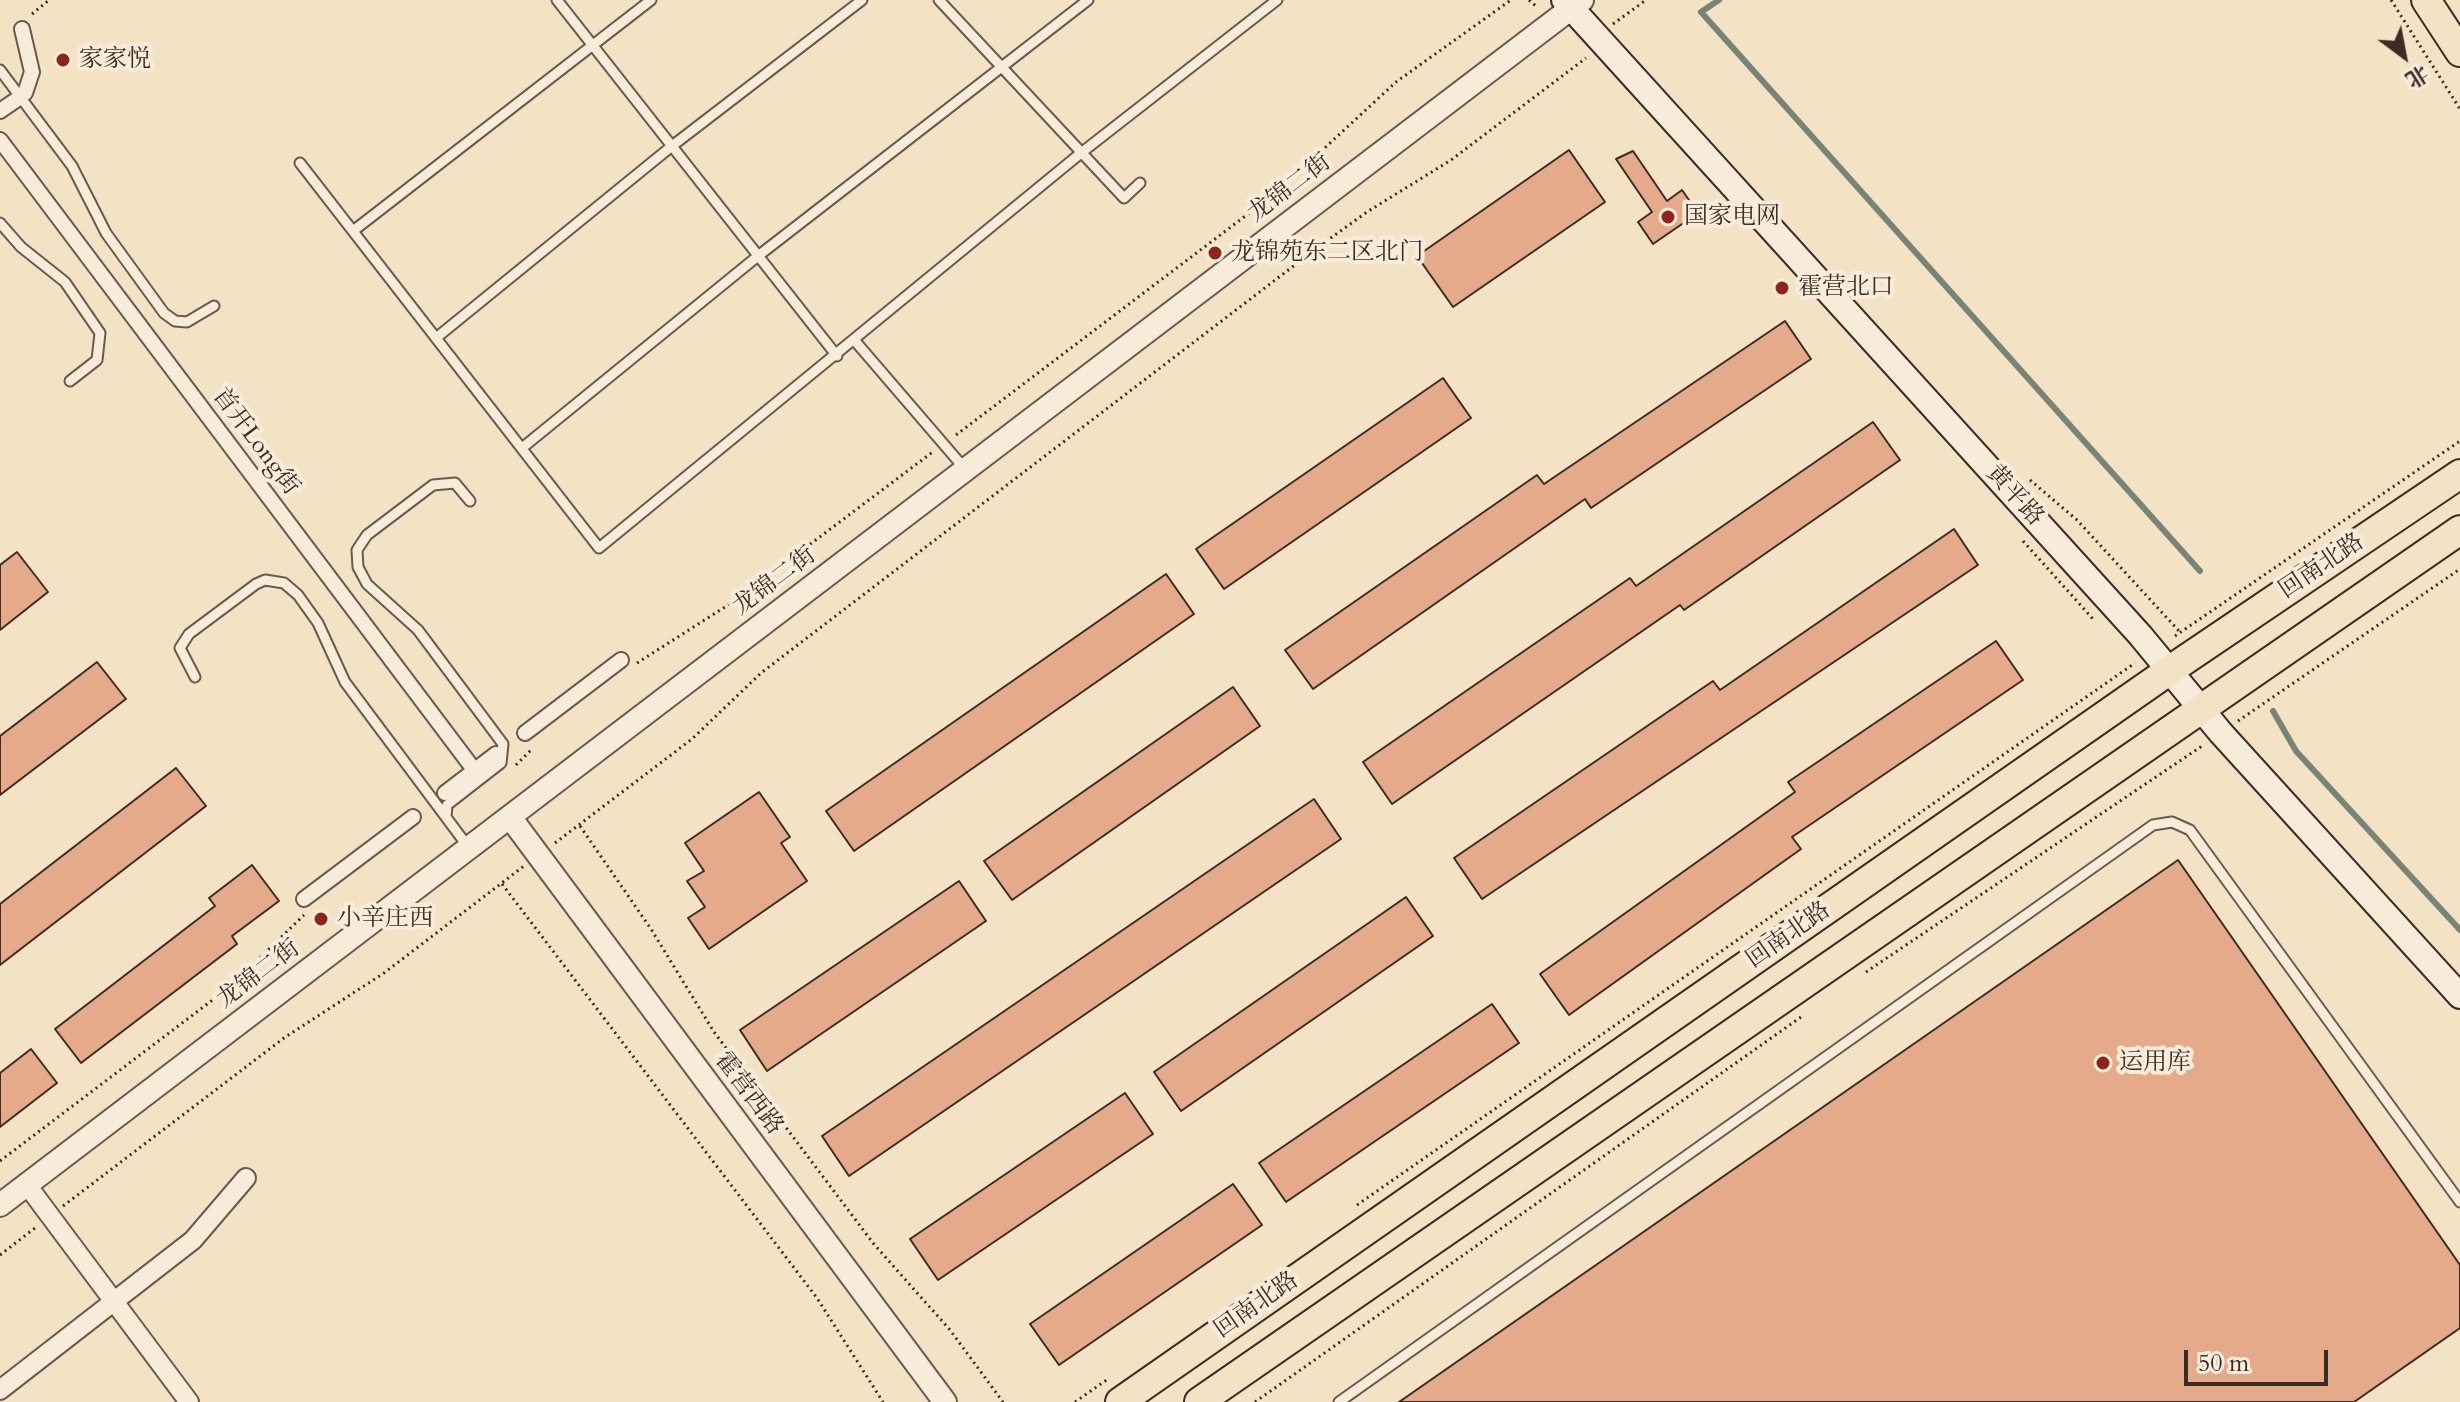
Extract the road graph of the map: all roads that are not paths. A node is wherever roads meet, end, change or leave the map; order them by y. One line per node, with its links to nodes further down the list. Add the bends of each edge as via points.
1 (557, 0): 10 (lane)
2 (651, 0): 10 (lane)
3 (862, 0): 16 (lane)
4 (939, 0): 12 (lane)
5 (1088, 0): 12 (lane)
6 (1277, 0): 17 (lane)
7 (2426, 0): 11 (main road)
8 (1572, 3): 29 (street, 龙锦二街); 34 (main road, 黄平路)
9 (22, 29): 14 (street, via 32,72 21,96)
10 (593, 45): 16 (lane); 21 (lane)
11 (2460, 52)
12 (1002, 69): 17 (lane); 22 (lane)
13 (0, 70): 23 (lane, via 72,166 106,233 164,313 187,322)
14 (0, 111)
15 (0, 140): 39 (street, 首开Long街)
16 (672, 146): 22 (lane); 24 (lane)
17 (1081, 153): 19 (lane, via 1124,198); 25 (lane)
18 (300, 163): 21 (lane)
19 (1140, 183)
20 (0, 223): 27 (lane, via 65,282 100,333 97,360)
21 (353, 231): 24 (lane)
22 (758, 256): 26 (lane); 28 (lane)
23 (214, 306)
24 (436, 338): 28 (lane)
25 (855, 341): 26 (lane); 29 (lane)
26 (837, 356): 28 (lane, via 599,548)
27 (70, 381)
28 (522, 448)
29 (965, 469): 43 (street, 龙锦二街)
30 (2460, 474): 34 (main road, 回南北路)
31 (470, 501): 42 (lane, via 455,483 433,485 367,535 357,550 367,584 418,630 503,744 501,763 447,805)
32 (2460, 530): 36 (main road, 回南北路)
33 (624, 665): 37 (street)
34 (2170, 670): 36 (main road, 黄平路); 52 (main road, 回南北路)
35 (195, 677): 42 (lane, via 180,648 189,634 256,584 284,583 318,623 345,682)
36 (2199, 707): 46 (main road, 黄平路); 56 (main road, 回南北路)
37 (535, 732)
38 (496, 754): 39 (street)
39 (475, 771): 40 (street)
40 (445, 793)
41 (413, 817): 45 (street)
42 (446, 817): 44 (lane)
43 (510, 817): 44 (street, 龙锦二街); 55 (street, 霍营西路)
44 (469, 848): 48 (street, 龙锦二街)
45 (304, 907)
46 (2460, 996)
47 (246, 1178): 51 (street, via 193,1240)
48 (27, 1185): 50 (street, 龙锦二街); 51 (street)
49 (2460, 1202): 57 (lane, via 2190,830 2172,822 2153,825)
50 (0, 1205)
51 (110, 1296): 53 (street); 54 (street)
52 (1117, 1388)
53 (0, 1390)
54 (189, 1402)
55 (945, 1402)
56 (1199, 1402)
57 (1339, 1402)

